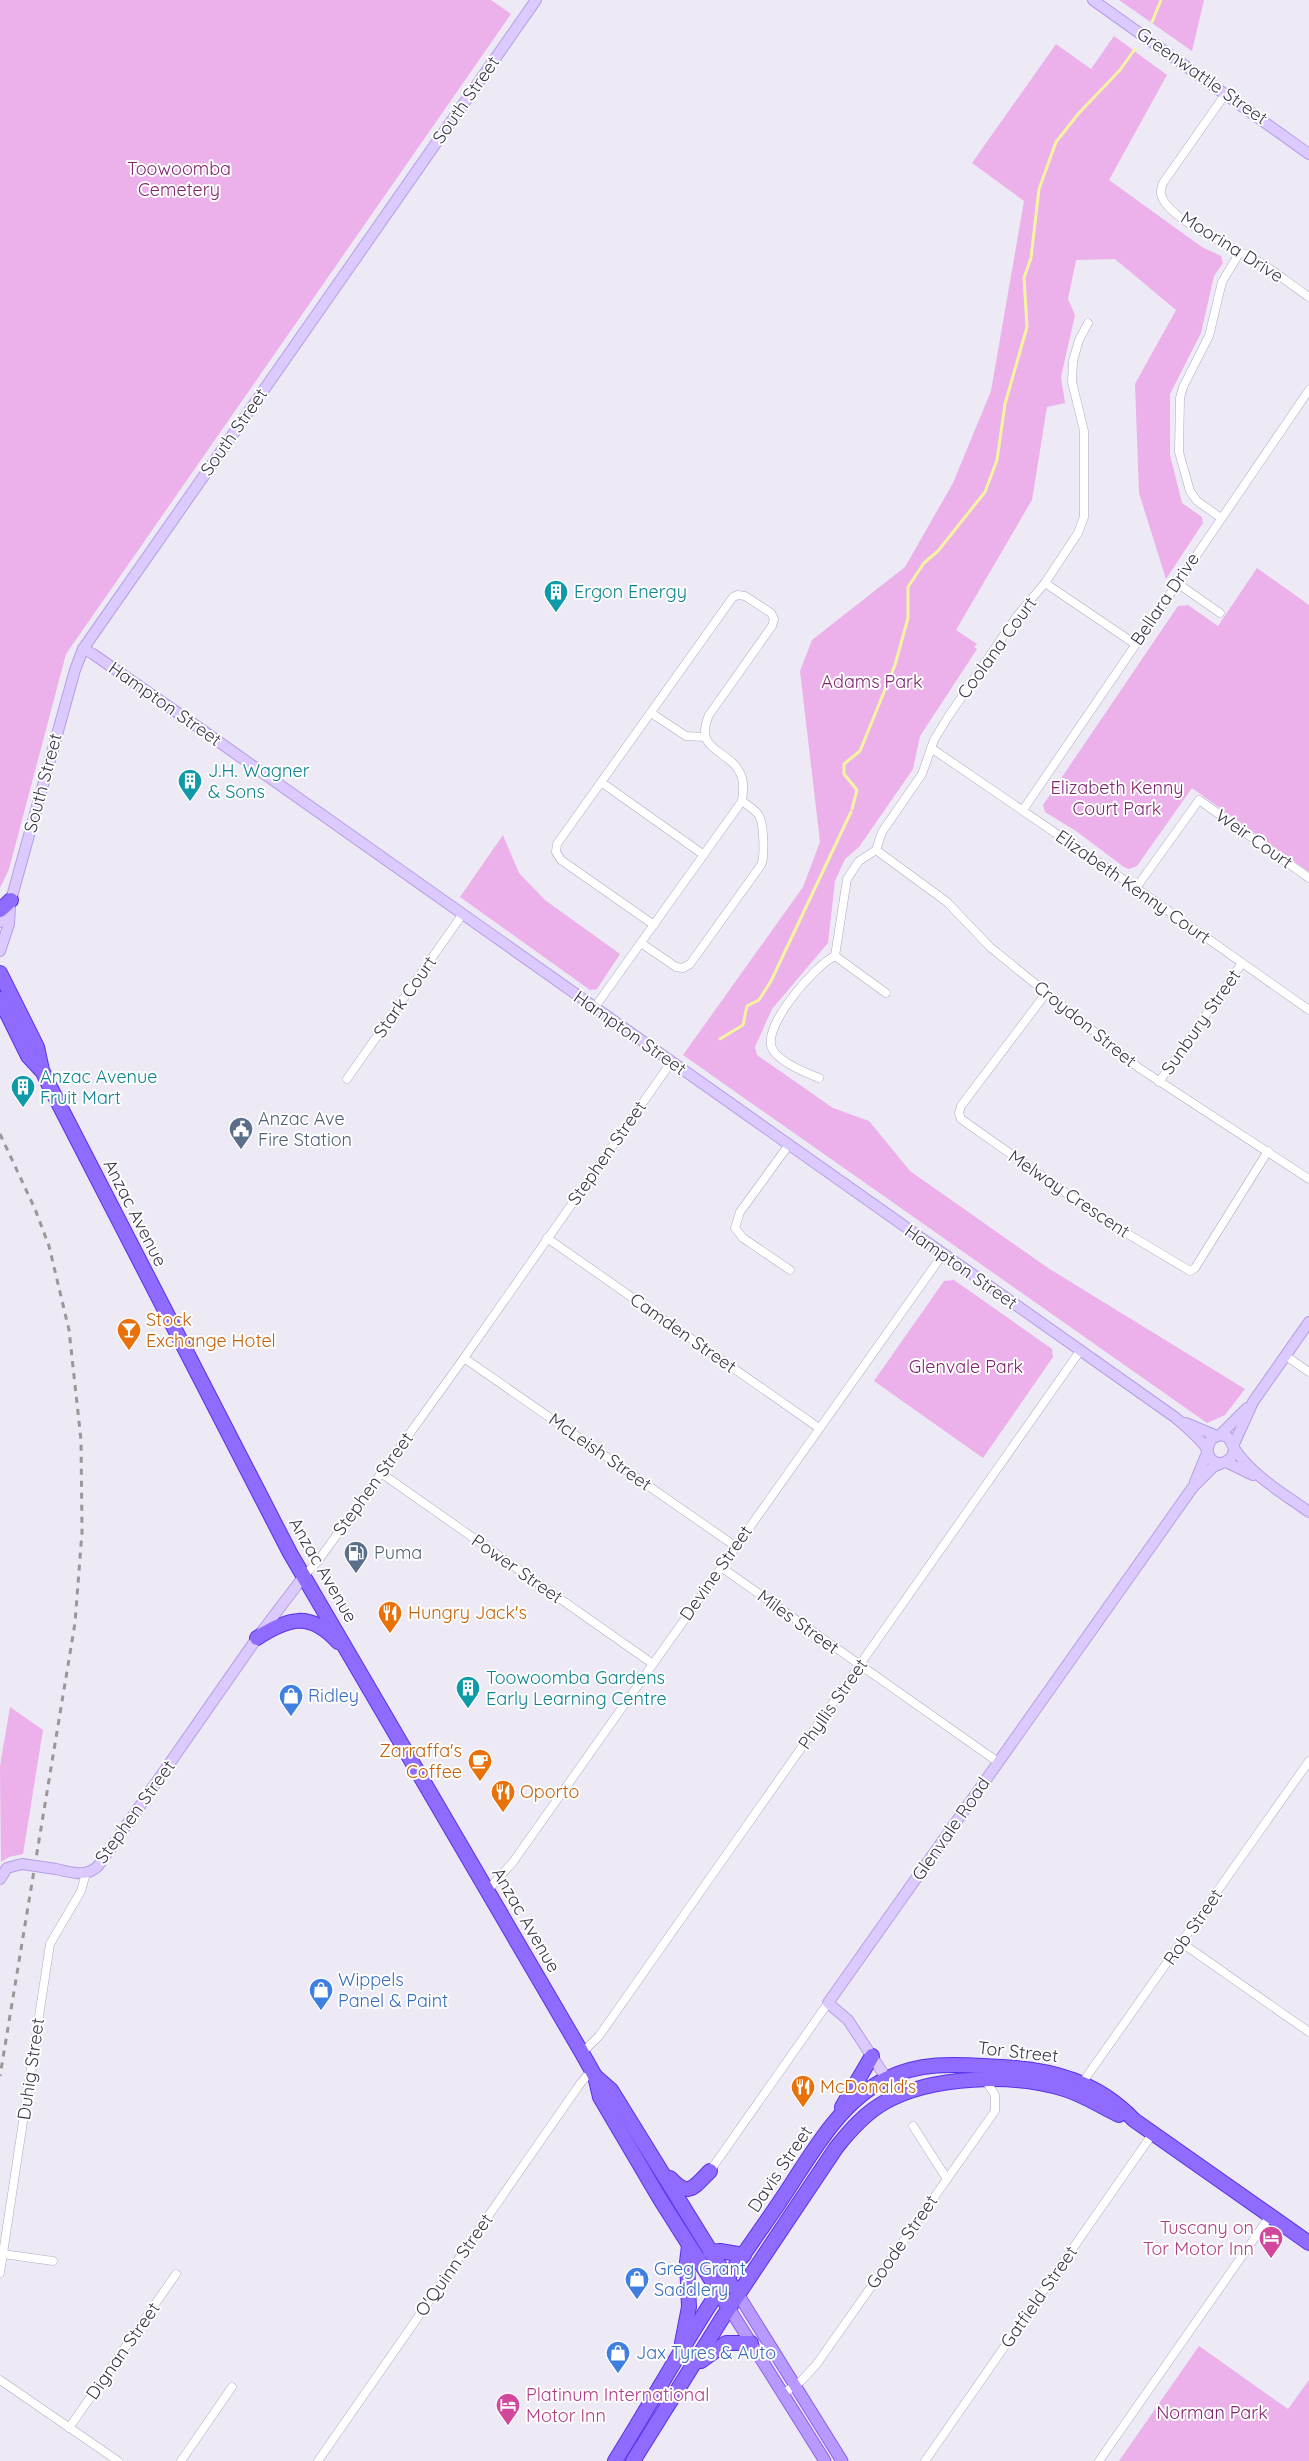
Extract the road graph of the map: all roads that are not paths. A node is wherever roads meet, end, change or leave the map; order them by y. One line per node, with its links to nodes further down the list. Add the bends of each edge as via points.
1 (536, 0): 14 (street, South Street)
2 (1093, 0): 3 (street, Greenwattle Street)
3 (1226, 93): 4 (street, Greenwattle Street); 5 (street, Moorina Drive, via 1160,192 1173,211 1214,240)
4 (1309, 154)
5 (1240, 252): 6 (street, Moorina Drive); 9 (street, via 1222,282 1209,336 1180,398 1178,452 1190,491 1197,501)
6 (1309, 297)
7 (1088, 324): 10 (street, Coolana Court, via 1073,360 1072,382 1084,432 1084,518 1078,533)
8 (1309, 390): 9 (street, Bellara Drive)
9 (1221, 518): 11 (street, Bellara Drive)
10 (1045, 583): 13 (street); 17 (street, Coolana Court, via 1017,616 948,717)
11 (1177, 583): 12 (street); 13 (street, Bellara Drive)
12 (1220, 613)
13 (1135, 644): 20 (street, Bellara Drive)
14 (83, 649): 25 (street, South Street, via 64,706); 27 (street, Hampton Street)
15 (651, 712): 16 (street, via 686,736); 16 (street, via 733,597 745,596 771,613 774,619 709,715 703,728); 18 (street)
16 (705, 737): 19 (street, via 711,747 737,769 742,778)
17 (931, 748): 20 (street, Elizabeth Kenny Court); 21 (street, Coolana Court, via 922,774 882,832)
18 (601, 782): 22 (street); 29 (street, via 557,844 556,852 561,860)
19 (742, 801): 22 (street); 30 (street, via 758,814 761,821 764,859 761,865 690,964 676,967)
20 (1022, 810): 24 (street, Elizabeth Kenny Court)
21 (876, 850): 32 (street, via 859,861 847,879); 36 (street, Croydon Street, via 947,902 990,947)
22 (704, 855): 29 (street)
23 (1309, 878): 24 (street, Weir Court, via 1199,800)
24 (1136, 888): 33 (street, Elizabeth Kenny Court)
25 (11, 900): 26 (highway); 28 (street, South Street); 31 (street, South Street, via 10,924)
26 (0, 910)
27 (462, 915): 38 (street, Hampton Street); 45 (street, Stark Court)
28 (0, 922)
29 (654, 925): 30 (street)
30 (641, 943): 38 (street)
31 (0, 951)
32 (835, 956): 35 (street); 44 (street, via 819,966 779,1015 770,1041 773,1051 800,1071)
33 (1242, 963): 39 (street, Elizabeth Kenny Court); 46 (street, Sunbury Street)
34 (0, 973): 43 (highway, Anzac Avenue, via 37,1047)
35 (886, 992)
36 (1047, 992): 46 (street, Croydon Street); 48 (street, Melway Crescent, via 961,1106 958,1113 961,1119 1106,1221 1190,1271 1195,1268)
37 (0, 999): 41 (highway, Anzac Avenue)
38 (595, 1007): 42 (street, Hampton Street)
39 (1309, 1010)
40 (0, 1016): 41 (highway)
41 (14, 1027): 43 (highway, Anzac Avenue, via 28,1056)
42 (672, 1061): 47 (street, Hampton Street); 50 (street, Stephen Street)
43 (42, 1070): 71 (highway, Anzac Avenue, via 232,1443)
44 (819, 1078)
45 (347, 1079)
46 (1159, 1082): 48 (street, Croydon Street)
47 (788, 1146): 51 (street, Hampton Street); 52 (street, via 740,1212 735,1228 743,1238)
48 (1268, 1151): 49 (street, Croydon Street)
49 (1309, 1179)
50 (547, 1238): 56 (street, Stephen Street); 60 (street, Camden Street)
51 (943, 1254): 54 (street, Hampton Street); 60 (street, Devine Street)
52 (790, 1270)
53 (1309, 1322): 55 (street)
54 (1080, 1351): 59 (street, Hampton Street); 75 (street, Phyllis Street)
55 (1286, 1356): 57 (street); 58 (street)
56 (464, 1358): 65 (street, Stephen Street); 69 (street, McLeish Street)
57 (1309, 1372)
58 (1253, 1402): 61 (street); 62 (street)
59 (1176, 1418): 61 (street, Hampton Street); 63 (street, Hampton Street)
60 (819, 1428): 69 (street, Devine Street)
61 (1219, 1435): 62 (street, via 1228,1437); 63 (street, via 1208,1442)
62 (1234, 1446): 64 (street, via 1232,1456); 66 (street, via 1242,1460)
63 (1207, 1452): 64 (street, via 1212,1460); 67 (street, Glenvale Road)
64 (1224, 1462): 66 (street); 67 (street, Glenvale Road, via 1213,1467)
65 (381, 1474): 71 (street, Stephen Street); 74 (street, Power Street)
66 (1267, 1482): 68 (street)
67 (1193, 1487): 77 (street, Glenvale Road)
68 (1309, 1512)
69 (735, 1546): 70 (street, Devine Street)
70 (721, 1567): 74 (street, Devine Street); 75 (street, Miles Street)
71 (304, 1576): 72 (street, Stephen Street); 73 (highway, Anzac Avenue)
72 (257, 1638): 73 (highway, via 279,1624 302,1620 332,1635); 78 (street, Stephen Street, via 101,1861)
73 (350, 1655): 80 (highway, Anzac Avenue)
74 (653, 1664): 80 (street, Devine Street, via 513,1862)
75 (859, 1666): 77 (street, Miles Street); 84 (street, Phyllis Street, via 599,2036)
76 (1309, 1761): 81 (street, Rob Street)
77 (998, 1762): 82 (street, Glenvale Road)
78 (86, 1873): 79 (street, Stephen Street, bridge, via 22,1864 7,1868); 101 (street, Duhig Street, via 81,1891 50,1944)
79 (0, 1879)
80 (487, 1890): 84 (highway, Anzac Avenue)
81 (1182, 1943): 83 (street); 89 (street, Rob Street)
82 (828, 2004): 85 (street, via 848,2020); 95 (street, Glenvale Road)
83 (1309, 2032)
84 (582, 2053): 86 (highway, Anzac Avenue)
85 (872, 2056): 87 (street); 91 (highway, via 843,2102)
86 (593, 2073): 94 (highway, Anzac Avenue, via 611,2090); 99 (highway, Anzac Avenue, via 600,2097); 120 (street, O'Quinn Street, via 580,2084)
87 (886, 2078): 89 (highway, Tor Street, via 920,2067 945,2065 1032,2069 1052,2073); 90 (street); 91 (highway, Davis Street, via 863,2093)
88 (986, 2081): 89 (highway, Tor Street); 90 (highway, Tor Street, via 931,2086); 96 (street, Goode Street, via 995,2095 995,2111)
89 (1079, 2088): 93 (highway, Tor Street)
90 (898, 2096): 108 (highway, Davis Street, via 873,2110 851,2129)
91 (839, 2117): 102 (highway, Davis Street)
92 (912, 2126): 96 (street)
93 (1152, 2133): 97 (highway, Tor Street); 125 (street, Gatfield Street)
94 (652, 2159): 95 (highway, via 681,2189 694,2186); 100 (highway, Anzac Avenue)
95 (710, 2171)
96 (947, 2179): 114 (street, Goode Street, via 816,2365)
97 (1270, 2216): 98 (highway, Tor Street); 126 (street)
98 (1309, 2243)
99 (689, 2246): 107 (highway, Anzac Avenue); 111 (highway, via 689,2307)
100 (710, 2252): 102 (highway); 106 (highway, Anzac Avenue)
101 (3, 2254): 103 (street); 104 (street, Duhig Street)
102 (744, 2255): 106 (highway, Davis Street)
103 (53, 2261)
104 (0, 2273)
105 (176, 2274): 117 (street, Dignan Street)
106 (727, 2280): 107 (highway, Davis Street); 108 (highway, Anzac Avenue)
107 (718, 2293): 109 (highway, Anzac Avenue); 111 (highway, Davis Street)
108 (738, 2294): 109 (highway, Davis Street); 114 (main road, Anzac Avenue)
109 (729, 2308): 110 (main road, Anzac Avenue); 112 (highway, Davis Street)
110 (751, 2343): 112 (highway, via 726,2342); 116 (main road, Anzac Avenue)
111 (680, 2353): 121 (highway, Davis Street)
112 (694, 2366): 122 (highway, Davis Street)
113 (0, 2380): 117 (street)
114 (795, 2386): 116 (street, Goode Street); 124 (main road, Anzac Avenue)
115 (232, 2387): 119 (street)
116 (783, 2394): 123 (main road, Anzac Avenue)
117 (69, 2428): 118 (street)
118 (118, 2461)
119 (181, 2461)
120 (318, 2461)
121 (615, 2461)
122 (633, 2461)
123 (825, 2461)
124 (842, 2461)
125 (925, 2461)
126 (1098, 2461)

